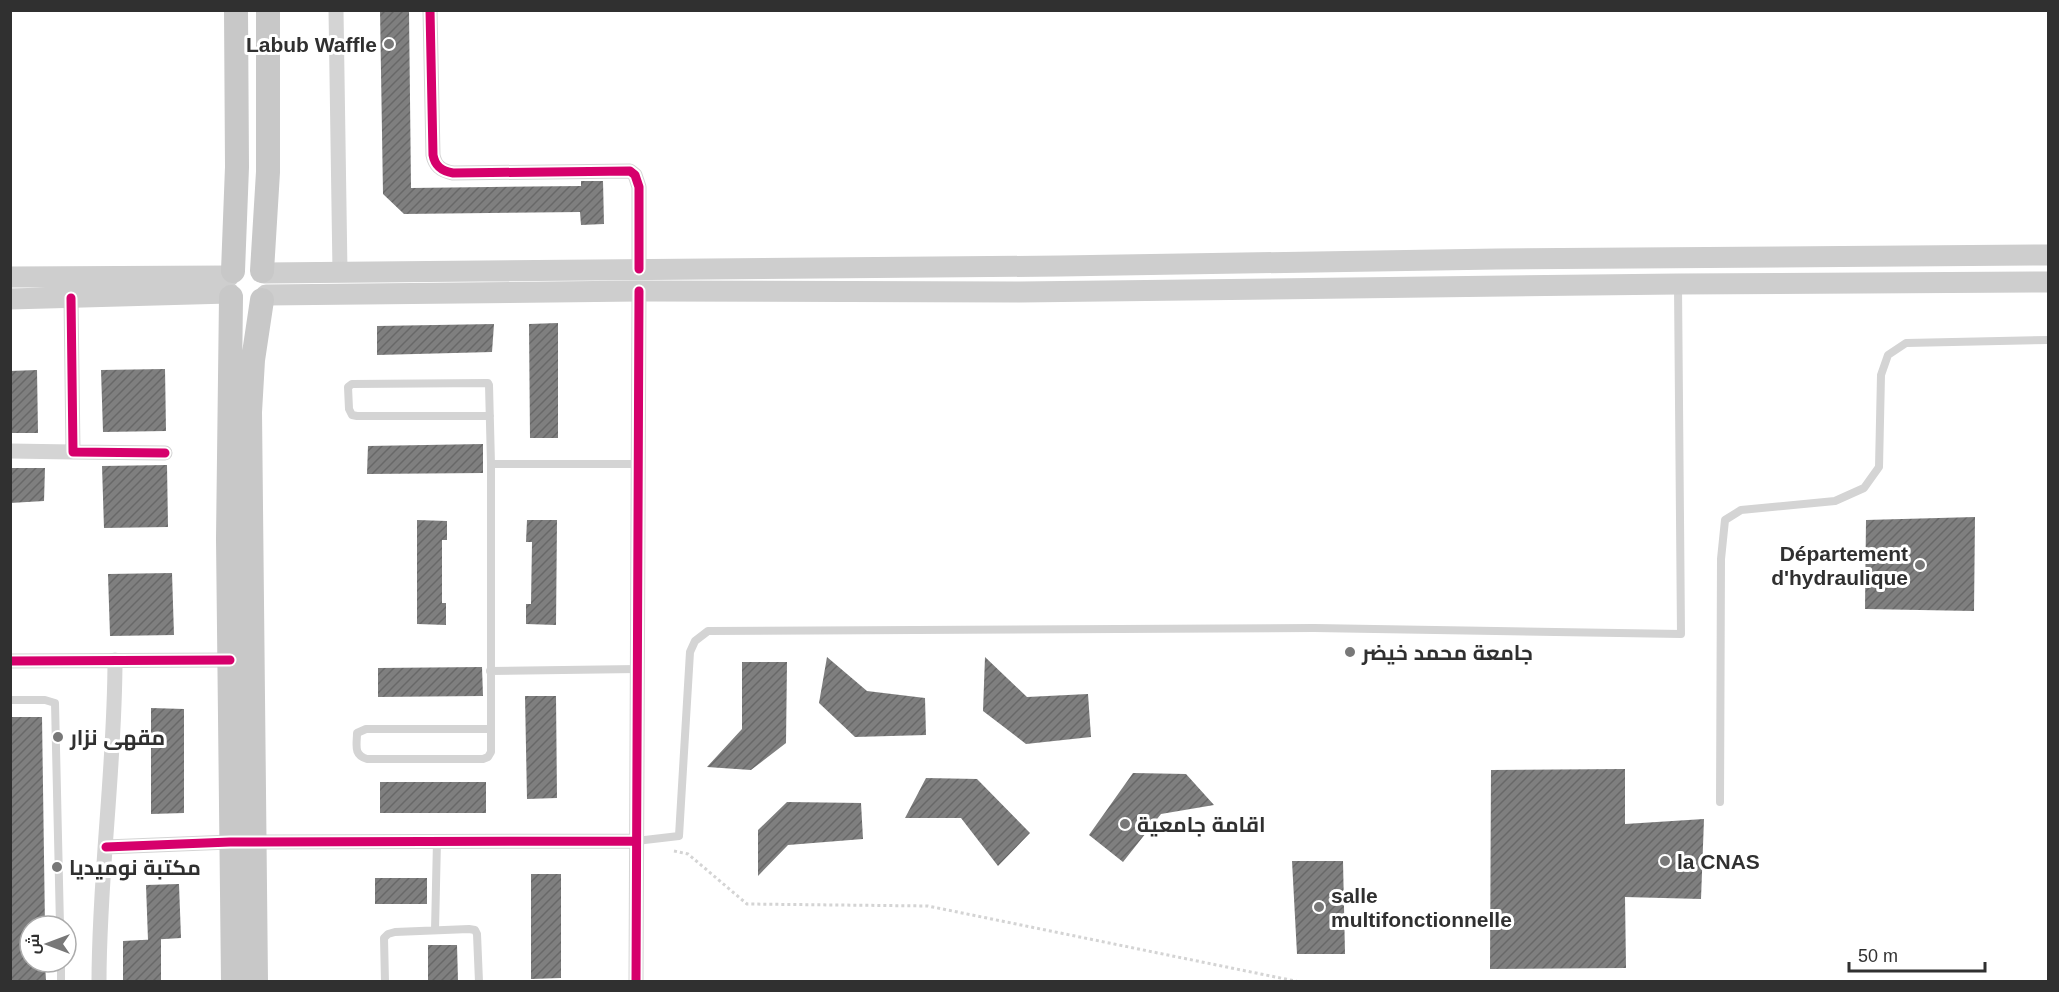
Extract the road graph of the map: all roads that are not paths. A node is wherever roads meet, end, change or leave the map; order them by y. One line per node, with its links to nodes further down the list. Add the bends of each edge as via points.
1 (236, 10): 10 (main road, via 237,166)
2 (268, 10): 12 (main road)
3 (336, 10): 7 (street)
4 (430, 10): 6 (street, via 433,155 438,167 453,173 630,171 639,187)
5 (2049, 255): 6 (main road)
6 (639, 269): 7 (main road)
7 (340, 272): 12 (main road)
8 (10, 276): 10 (main road)
9 (2049, 282): 11 (main road)
10 (230, 284): 12 (main road, via 238,267 251,265); 12 (main road, via 239,304 245,306 257,304); 14 (main road); 24 (main road)
11 (1678, 284): 13 (main road, via 1020,292); 32 (lane, via 1681,634 1314,628 708,632 695,641 690,652 679,836)
12 (264, 285): 13 (main road); 34 (main road, via 252,360 250,412)
13 (639, 291): 22 (street)
14 (71, 298): 15 (main road); 19 (street)
15 (10, 299)
16 (2049, 340): 30 (lane, via 1906,343 1888,355 1881,375 1879,467 1864,488 1835,501 1741,510 1725,520 1721,559)
17 (490, 416): 17 (lane, via 488,383 348,387 352,415); 21 (lane)
18 (10, 451): 19 (street)
19 (73, 452): 20 (street)
20 (165, 453)
21 (491, 464): 22 (lane); 27 (lane)
22 (639, 464): 26 (street)
23 (115, 660): 24 (street); 25 (street); 35 (street)
24 (230, 660): 33 (main road)
25 (10, 661)
26 (637, 669): 27 (lane); 32 (street)
27 (490, 671): 29 (lane)
28 (10, 700): 36 (lane, via 45,699 55,703)
29 (491, 729): 29 (lane, via 491,752 483,759 367,759 356,753 357,733 366,729)
30 (1720, 802)
31 (437, 841): 32 (street); 34 (street); 37 (lane)
32 (636, 841): 43 (street)
33 (230, 842): 34 (street); 35 (street); 39 (main road)
34 (255, 842): 40 (main road)
35 (106, 847): 38 (street)
36 (60, 914)
37 (435, 930): 41 (lane, via 395,932 384,938); 42 (lane, via 475,930)
38 (99, 981)
39 (232, 981)
40 (256, 981)
41 (385, 981)
42 (478, 981)
43 (636, 981)

